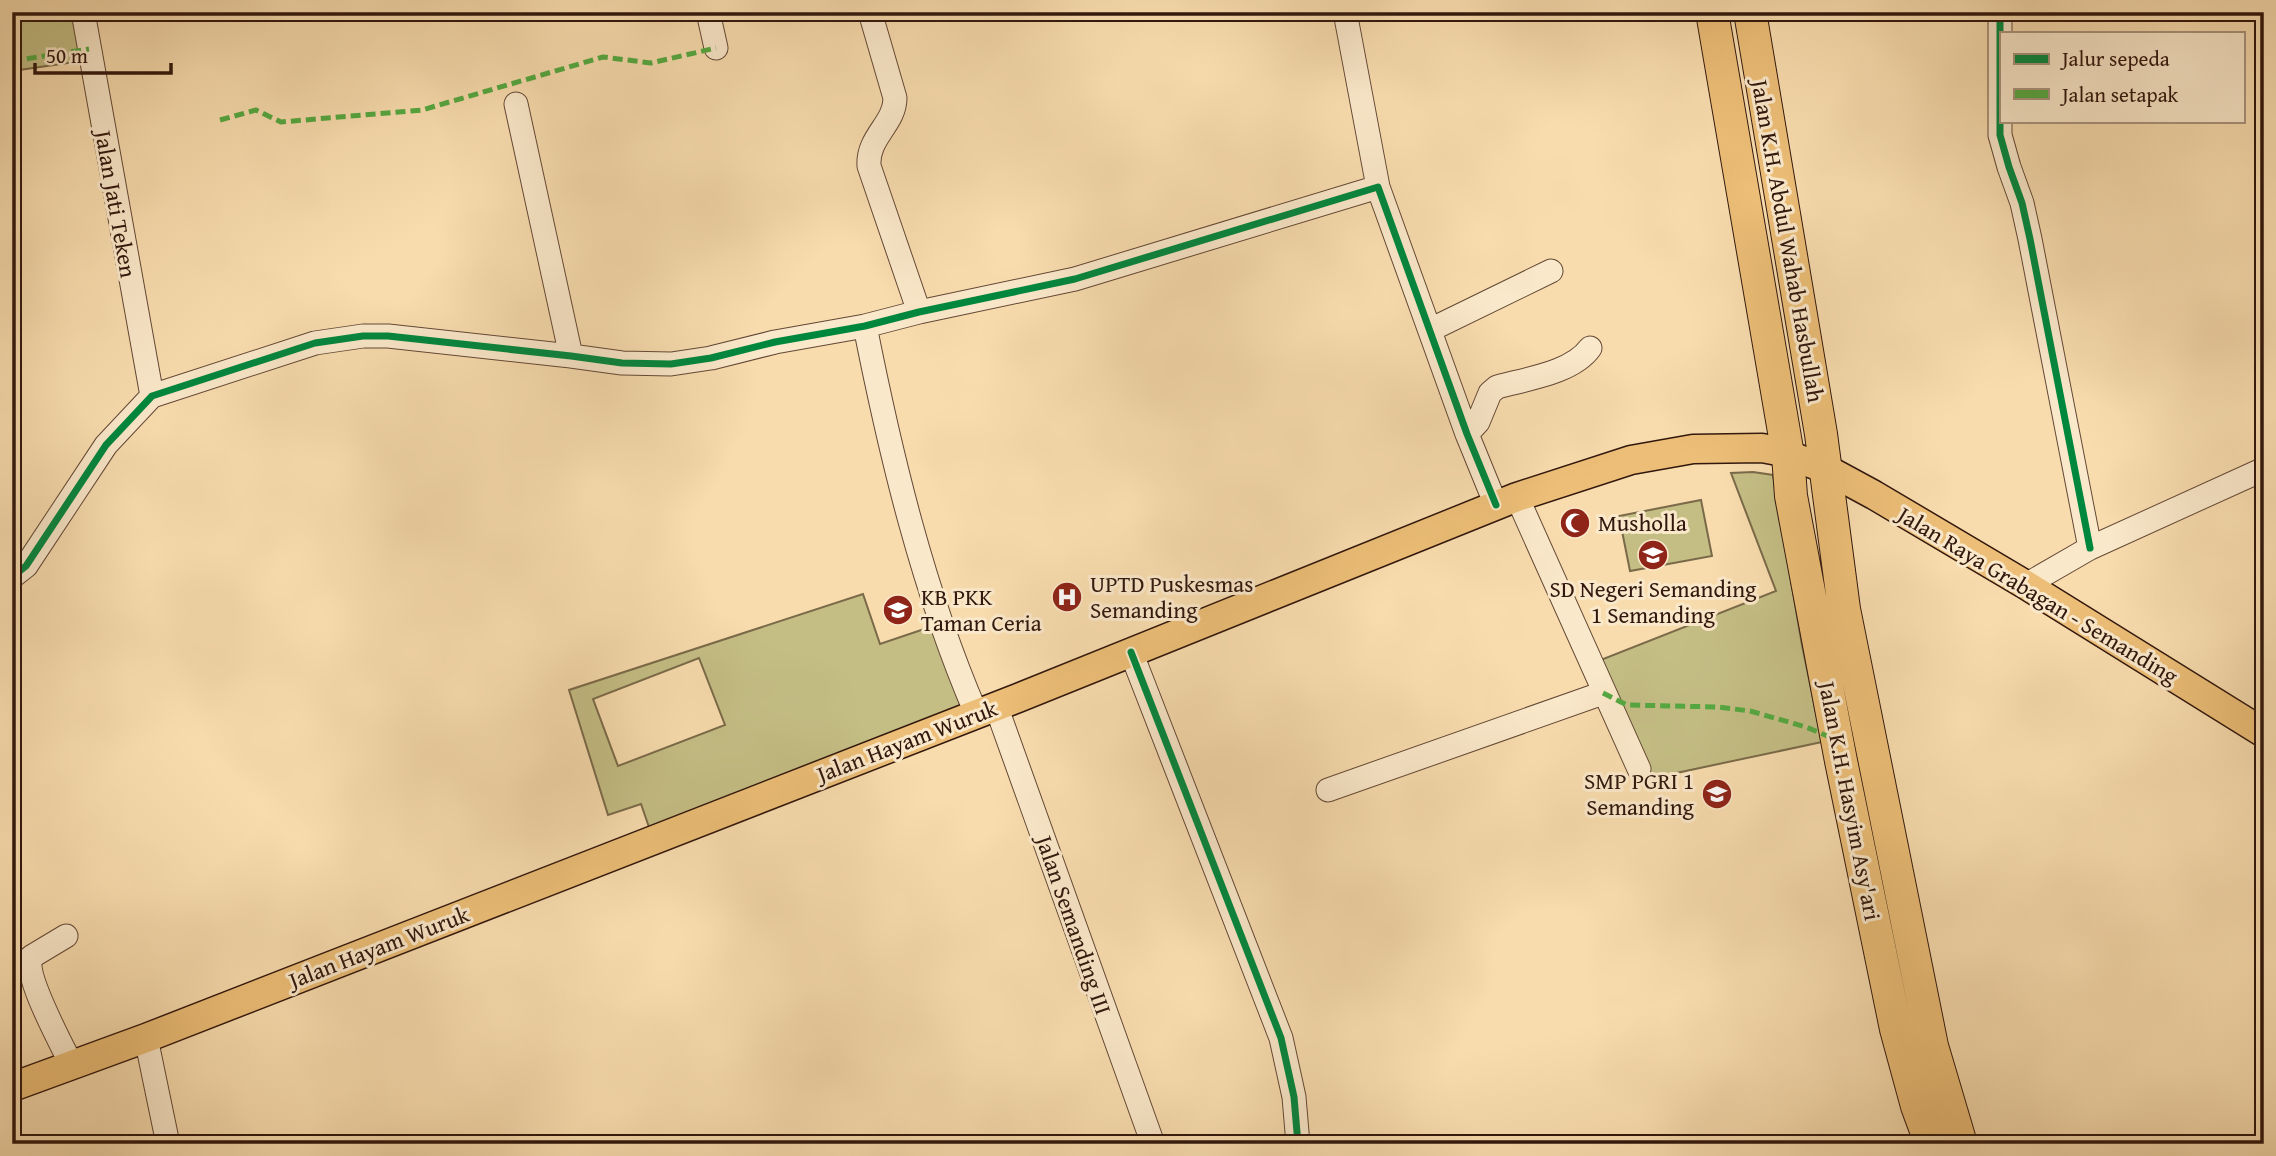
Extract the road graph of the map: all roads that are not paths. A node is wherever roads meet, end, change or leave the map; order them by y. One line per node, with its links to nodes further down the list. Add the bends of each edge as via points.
1 (83, 12): 17 (street, Jalan Jati Teken)
2 (708, 12): 8 (street)
3 (870, 12): 12 (street, via 895,107 873,143 869,166)
4 (1345, 12): 10 (street)
5 (1712, 12): 19 (highway, Jalan K.H. Abdul Wahab Hasbullah)
6 (1750, 12): 19 (highway, Jalan K.H. Abdul Wahab Hasbullah)
7 (2000, 12): 22 (street, via 2000,135 2028,227)
8 (716, 48)
9 (516, 104): 16 (street)
10 (1378, 187): 12 (street, via 1075,279); 14 (street)
11 (1550, 271): 14 (street)
12 (919, 312): 13 (street)
13 (865, 327): 16 (street, via 671,364); 27 (street, Jalan Semanding III, via 886,432 937,607)
14 (1430, 330): 18 (street)
15 (1590, 348): 18 (street, via 1583,358 1562,368 1497,387)
16 (570, 355): 17 (street, via 363,336 315,343)
17 (152, 396): 23 (street, via 106,444 26,566)
18 (1467, 434): 21 (street)
19 (1808, 462): 21 (main road, Jalan Hayam Wuruk, via 1762,448 1693,449 1632,460); 24 (main road, Jalan Raya Grabagan - Semanding, via 1874,495); 38 (highway, Jalan K.H. Hasyim Asy'ari, via 1793,509 1896,1029); 39 (highway, Jalan K.H. Hasyim Asy'ari, via 1844,609 1933,1046)
20 (2264, 470): 22 (street)
21 (1506, 501): 25 (main road, Jalan Hayam Wuruk); 26 (street)
22 (2090, 548): 24 (street)
23 (12, 577)
24 (2026, 585): 28 (main road, Jalan Raya Grabagan - Semanding)
25 (1131, 652): 27 (main road, Jalan Hayam Wuruk); 37 (street, via 1281,1038)
26 (1603, 693): 29 (street); 30 (street)
27 (986, 710): 32 (main road, Jalan Hayam Wuruk); 36 (street, Jalan Semanding III)
28 (2264, 733)
29 (1639, 769)
30 (1328, 790)
31 (66, 936): 33 (street, via 31,957 29,967)
32 (145, 1038): 33 (main road, Jalan Hayam Wuruk); 35 (street)
33 (71, 1064): 34 (main road, Jalan Hayam Wuruk)
34 (12, 1087)
35 (167, 1144)
36 (1153, 1144)
37 (1298, 1144)
38 (1931, 1144)
39 (1961, 1144)

